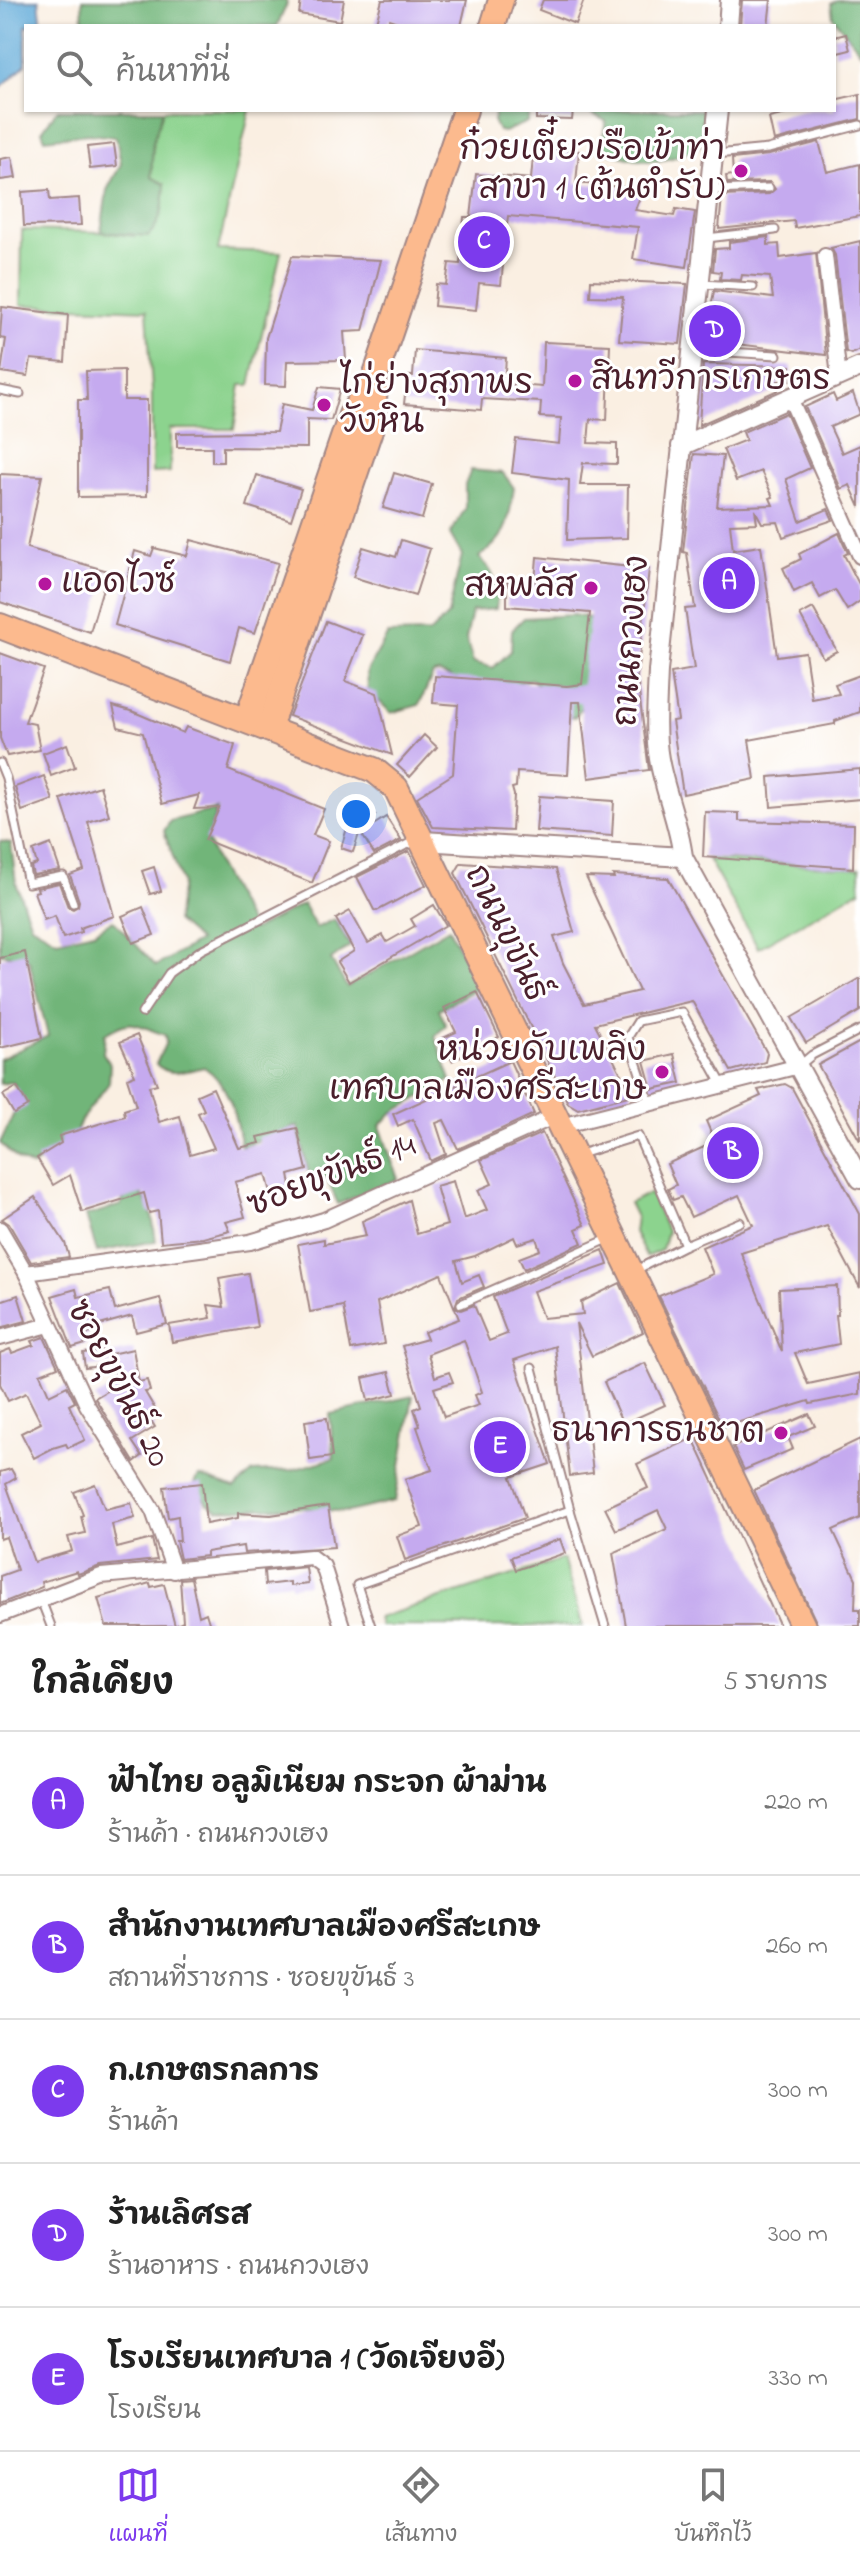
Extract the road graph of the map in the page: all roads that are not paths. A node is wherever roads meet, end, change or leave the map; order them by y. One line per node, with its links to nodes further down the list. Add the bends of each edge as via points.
1 (501, 0): 3 (main road)
2 (730, 0): 4 (street)
3 (494, 24)
4 (728, 24)
5 (464, 112): 26 (main road, via 375,377 373,421)
6 (718, 112): 8 (street, ถนนกวงเฮง)
7 (860, 125): 8 (lane, via 768,149)
8 (714, 154): 10 (street, ถนนกวงเฮง)
9 (769, 188): 10 (lane)
10 (710, 190): 12 (street, ถนนกวงเฮง)
11 (775, 230): 12 (lane)
12 (704, 238): 14 (street, ถนนกวงเฮง)
13 (825, 256): 19 (street)
14 (699, 284): 15 (lane); 16 (street, ถนนกวงเฮง)
15 (753, 287)
16 (692, 350): 17 (lane); 23 (street, ถนนกวงเฮง)
17 (777, 355)
18 (860, 367): 19 (street)
19 (839, 377): 22 (street)
20 (0, 390): 21 (lane)
21 (20, 394)
22 (790, 398): 23 (street); 24 (street)
23 (681, 446): 29 (street, ถนนกวงเฮง, via 656,714 659,758)
24 (860, 556)
25 (0, 626): 26 (main road, ถนนขุขันธ์)
26 (258, 724): 28 (main road, ถนนขุขันธ์, via 374,770 396,788)
27 (0, 763): 30 (lane, via 28,883 63,876)
28 (423, 841): 29 (street); 31 (lane, via 201,950 169,973); 36 (main road, ถนนขุขันธ์)
29 (683, 857): 33 (street, ถนนกวงเฮง)
30 (73, 903)
31 (142, 1013)
32 (860, 1030): 33 (lane)
33 (799, 1066): 34 (street, ซอยขุขันธ์ 14); 38 (street, ถนนกวงเฮง)
34 (723, 1085): 35 (street, ซอยขุขันธ์ 14); 35 (lane, via 682,1012 638,1021 628,1037)
35 (650, 1104): 36 (street, ซอยขุขันธ์ 14)
36 (558, 1121): 37 (main road, ถนนขุขันธ์); 44 (street, ซอยขุขันธ์ 14, via 324,1220 250,1242)
37 (575, 1156): 41 (main road, ถนนขุขันธ์); 42 (lane, via 638,1136)
38 (860, 1179)
39 (740, 1222): 42 (lane)
40 (0, 1229): 44 (street, ซอยขุขันธ์ 20)
41 (614, 1237): 43 (main road, ถนนขุขันธ์); 45 (lane)
42 (685, 1245): 43 (lane)
43 (631, 1272): 57 (main road, ถนนขุขันธ์)
44 (26, 1273): 46 (street, ซอยขุขันธ์ 20)
45 (461, 1304)
46 (49, 1325): 47 (street); 50 (street, ซอยขุขันธ์ 20, via 87,1405 153,1511)
47 (0, 1338)
48 (532, 1368): 49 (lane)
49 (570, 1510): 55 (lane, via 357,1585); 56 (lane)
50 (174, 1571): 51 (street, via 101,1576); 54 (street, via 311,1557 323,1566)
51 (41, 1598): 52 (street); 53 (lane)
52 (0, 1615)
53 (51, 1626)
54 (342, 1626)
55 (371, 1626)
56 (605, 1626)
57 (803, 1626)

